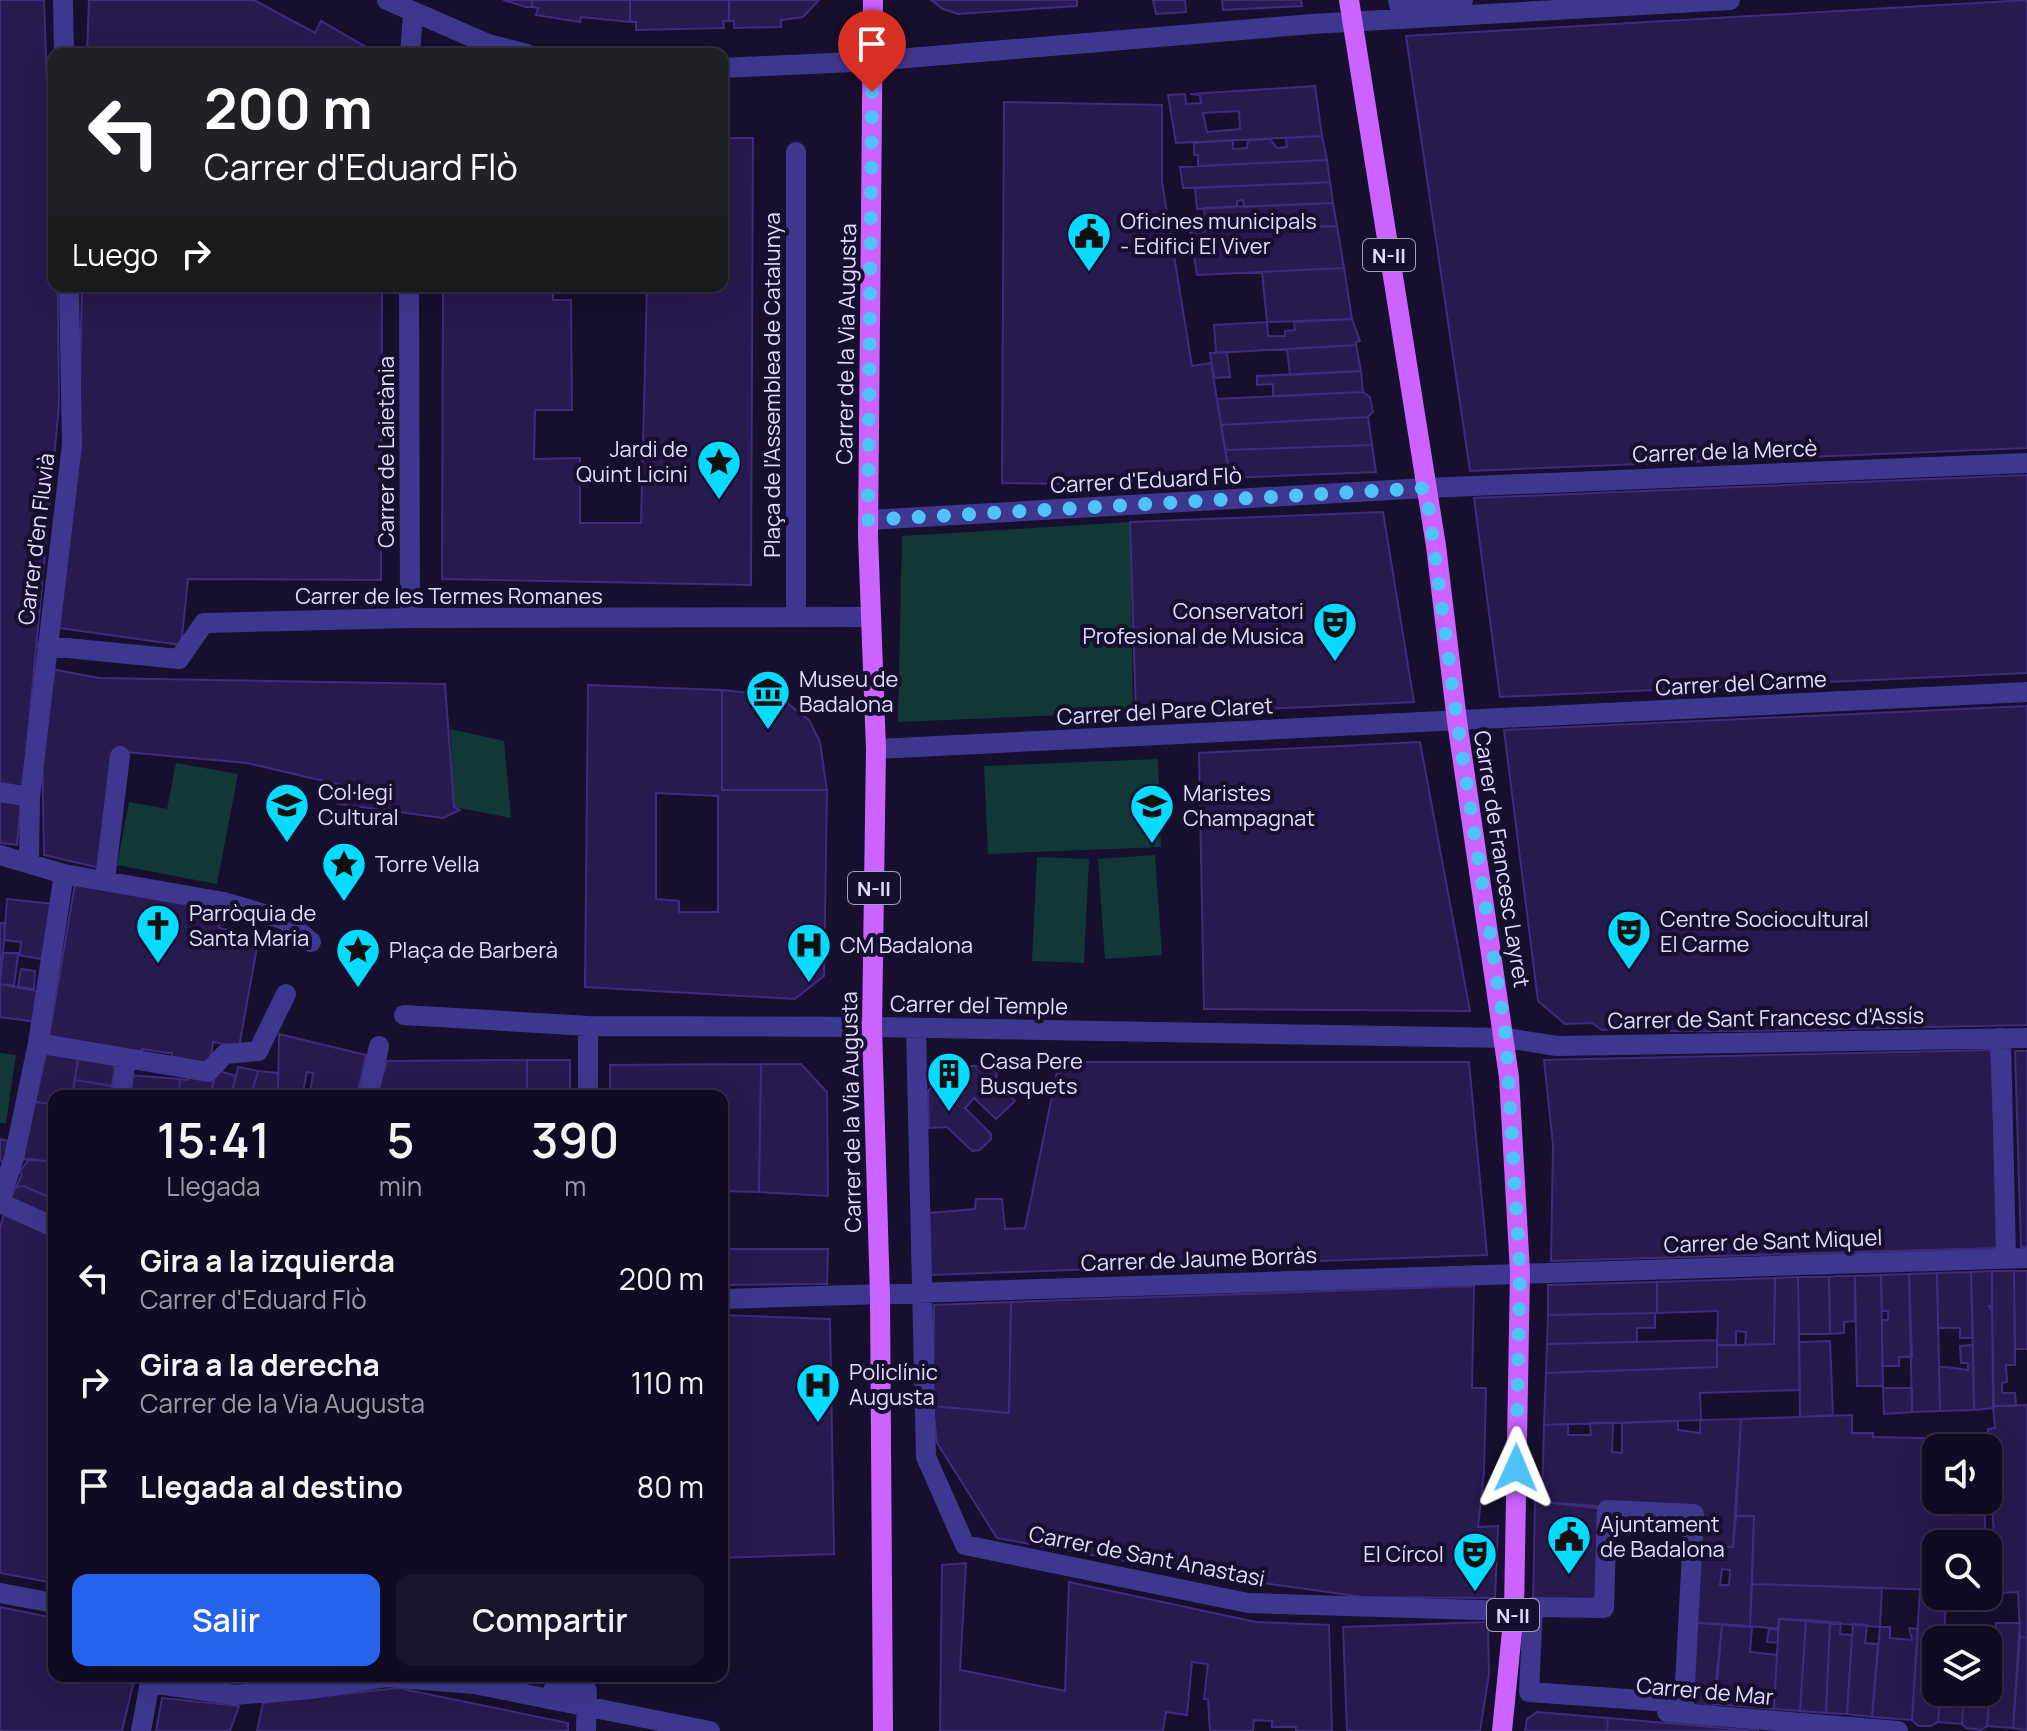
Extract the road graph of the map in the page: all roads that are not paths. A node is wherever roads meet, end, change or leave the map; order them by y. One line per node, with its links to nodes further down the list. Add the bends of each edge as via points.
1 (63, 0): 10 (street)
2 (387, 0): 8 (street)
3 (873, 0): 13 (main road, N-II)
4 (1349, 0): 9 (main road, Carrer de Francesc Layret / N-II)
5 (1398, 0): 6 (street)
6 (1463, 0)
7 (1730, 0): 9 (street)
8 (413, 14): 11 (street); 12 (street)
9 (1352, 23): 13 (street); 19 (main road, Carrer de Francesc Layret / N-II)
10 (64, 48)
11 (410, 48)
12 (504, 48)
13 (873, 61): 14 (street); 20 (main road, Carrer de la Via Augusta / N-II)
14 (728, 68)
15 (796, 152): 21 (street, Plaça de l'Assemblea de Catalunya)
16 (69, 292): 24 (street, Carrer d'en Fluvià, via 72,445)
17 (409, 292): 23 (street, Carrer de Laietània)
18 (2027, 463): 19 (street, Carrer de la Mercè)
19 (1426, 488): 20 (street, Carrer d'Eduard Flò); 26 (main road, Carrer de Francesc Layret / N-II)
20 (868, 520): 22 (main road, Carrer de la Via Augusta / N-II)
21 (796, 617): 22 (street, Carrer de les Termes Romanes); 23 (street, Carrer de les Termes Romanes)
22 (871, 617): 27 (main road, Carrer de la Via Augusta / N-II)
23 (410, 618): 24 (street, Carrer de les Termes Romanes, via 204,623 179,659)
24 (47, 646): 30 (street, Carrer d'en Fluvià)
25 (2027, 692): 26 (street, Carrer del Carme)
26 (1457, 721): 27 (street, Carrer del Pare Claret); 41 (main road, Carrer de Francesc Layret / N-II)
27 (876, 749): 39 (main road, Carrer de la Via Augusta / N-II)
28 (120, 756): 34 (street)
29 (0, 792): 30 (street)
30 (30, 797): 32 (street, Carrer d'en Fluvià)
31 (0, 855): 32 (street)
32 (29, 862): 33 (street)
33 (64, 874): 34 (street); 44 (street)
34 (105, 880): 35 (street, via 224,902 285,920)
35 (311, 942)
36 (286, 994): 46 (street, via 258,1051 225,1054 208,1072)
37 (404, 1015): 38 (street, Carrer del Temple)
38 (588, 1026): 39 (street, Carrer del Temple); 49 (street)
39 (872, 1027): 40 (street, Carrer del Temple); 56 (main road, Carrer de la Via Augusta / N-II)
40 (916, 1030): 41 (street, Carrer del Temple); 55 (street)
41 (1506, 1038): 42 (street, Carrer de Sant Francesc d'Assís, via 1557,1046); 54 (main road, Carrer de Francesc Layret / N-II)
42 (2001, 1038): 43 (street, Carrer de Sant Francesc d'Assís); 52 (street)
43 (2027, 1038)
44 (38, 1043): 46 (street); 50 (street)
45 (379, 1046): 48 (street)
46 (126, 1060): 47 (street)
47 (122, 1090)
48 (369, 1090)
49 (588, 1090)
50 (0, 1201): 51 (street)
51 (48, 1224)
52 (2006, 1258): 53 (street, Carrer de Sant Miquel); 54 (street, Carrer de Sant Miquel)
53 (2027, 1258)
54 (1520, 1272): 55 (street, Carrer de Jaume Borràs); 60 (main road, Carrer de Francesc Layret / N-II)
55 (922, 1292): 56 (street, Carrer de Jaume Borràs); 60 (street, Carrer de Sant Anastasi, via 926,1457 965,1545 1248,1603)
56 (880, 1296): 57 (street, Carrer de Jaume Borràs); 74 (main road, Carrer de la Via Augusta / N-II)
57 (728, 1299)
58 (0, 1593): 59 (street)
59 (48, 1602)
60 (1514, 1611): 68 (main road, Carrer de Francesc Layret / N-II)
61 (151, 1682): 71 (street)
62 (162, 1682): 63 (street, via 234,1695)
63 (354, 1682)
64 (486, 1682): 69 (street)
65 (517, 1682): 66 (street, via 574,1691)
66 (574, 1682)
67 (587, 1682): 69 (street)
68 (1507, 1700): 75 (main road, Carrer de Francesc Layret / N-II); 76 (street, Carrer de Mar)
69 (586, 1703): 72 (street); 73 (street)
70 (1684, 1703): 70 (street, via 1694,1514 1607,1510 1604,1608 1533,1607 1529,1692)
71 (141, 1731)
72 (586, 1731)
73 (710, 1731)
74 (883, 1731)
75 (1502, 1731)
76 (1898, 1731)

